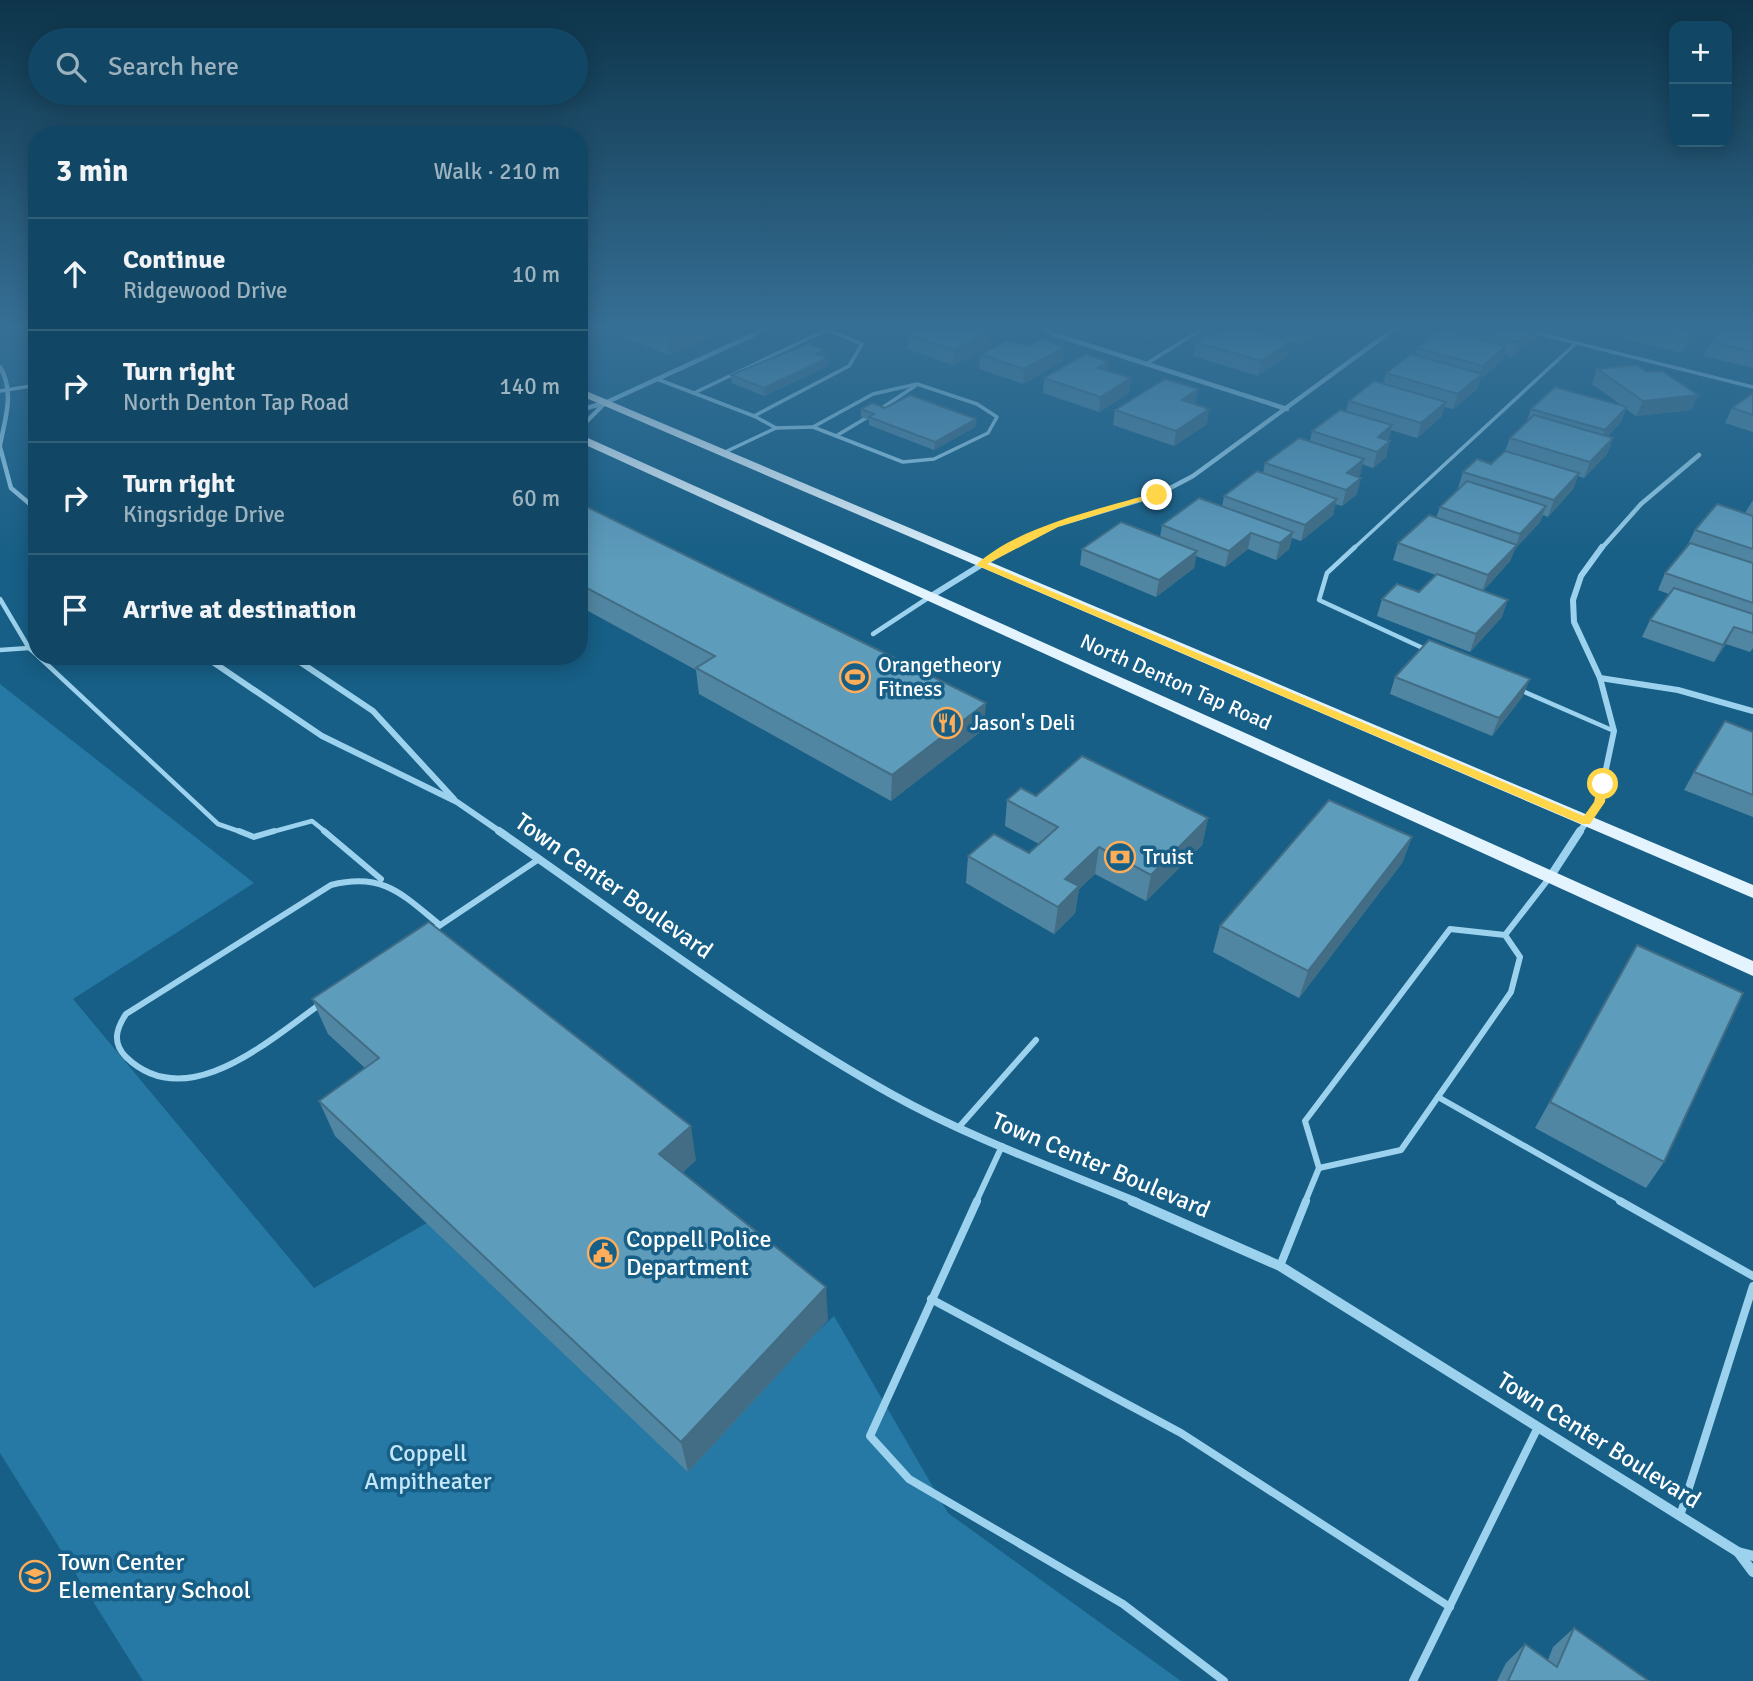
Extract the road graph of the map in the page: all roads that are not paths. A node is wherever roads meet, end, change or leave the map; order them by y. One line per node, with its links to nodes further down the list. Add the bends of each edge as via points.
1 (8, 407): 18 (street)
2 (601, 407): 13 (street)
3 (615, 407): 19 (main road, North Denton Tap Road)
4 (732, 407): 12 (lane)
5 (770, 407): 12 (lane)
6 (849, 407): 14 (lane)
7 (880, 407): 16 (lane)
8 (982, 407): 16 (lane, via 997,417 988,433 934,459 903,462)
9 (1282, 407): 11 (street)
10 (1506, 407): 29 (lane, via 1327,573 1319,600)
11 (1287, 409): 22 (street, via 1193,476 1157,495 1055,525)
12 (754, 416): 15 (lane)
13 (588, 420)
14 (813, 427): 15 (lane); 16 (lane)
15 (776, 428): 19 (lane)
16 (836, 436)
17 (588, 441): 23 (main road, North Denton Tap Road)
18 (0, 446): 21 (street, via 11,488)
19 (723, 453): 22 (main road, North Denton Tap Road)
20 (1699, 456): 33 (street, via 1642,504 1581,576 1573,600 1574,622)
21 (28, 502)
22 (981, 565): 23 (street); 38 (main road, North Denton Tap Road)
23 (931, 596): 25 (lane); 40 (main road, North Denton Tap Road)
24 (0, 599): 26 (lane)
25 (873, 634)
26 (28, 646)
27 (28, 648): 28 (lane)
28 (0, 650)
29 (1428, 650)
30 (48, 665): 41 (lane, via 218,824 254,837 312,821)
31 (217, 665): 37 (street, Town Center Boulevard, via 322,736)
32 (304, 665): 37 (street, Town Center Boulevard, via 373,711)
33 (1600, 678): 35 (street, via 1662,684); 36 (street)
34 (1515, 688): 36 (lane)
35 (1753, 711)
36 (1614, 731): 38 (street, via 1600,802)
37 (457, 802): 39 (street, Town Center Boulevard)
38 (1586, 822): 40 (street); 42 (main road, North Denton Tap Road)
39 (539, 859): 43 (lane); 50 (street, Town Center Boulevard, via 791,1034 895,1096)
40 (1550, 877): 45 (lane); 46 (main road, North Denton Tap Road)
41 (386, 884): 43 (lane); 47 (lane, via 352,878 331,885 136,1006 116,1028 116,1044 131,1064 150,1078 187,1082 230,1065)
42 (1753, 892)
43 (440, 925): 44 (lane)
44 (429, 932)
45 (1505, 935): 49 (lane, via 1520,957 1511,992); 52 (lane, via 1450,929 1305,1121)
46 (1753, 969)
47 (329, 999)
48 (1037, 1040): 50 (lane)
49 (1438, 1097): 52 (lane, via 1401,1150); 54 (lane)
50 (959, 1127): 51 (street, Town Center Boulevard)
51 (1002, 1146): 53 (street, Town Center Boulevard); 56 (lane)
52 (1320, 1168): 53 (lane)
53 (1280, 1266): 57 (street, Town Center Boulevard)
54 (1753, 1276)
55 (1753, 1286): 58 (lane)
56 (931, 1299): 62 (lane, via 1181,1433); 63 (lane, via 870,1436 909,1479 1123,1604)
57 (1538, 1427): 58 (street, Town Center Boulevard); 62 (lane)
58 (1681, 1516): 59 (street, Town Center Boulevard)
59 (1738, 1552): 60 (street, Town Center Boulevard); 61 (street, Town Center Boulevard)
60 (1753, 1556)
61 (1753, 1572)
62 (1450, 1607): 64 (lane)
63 (1224, 1681)
64 (1413, 1681)

